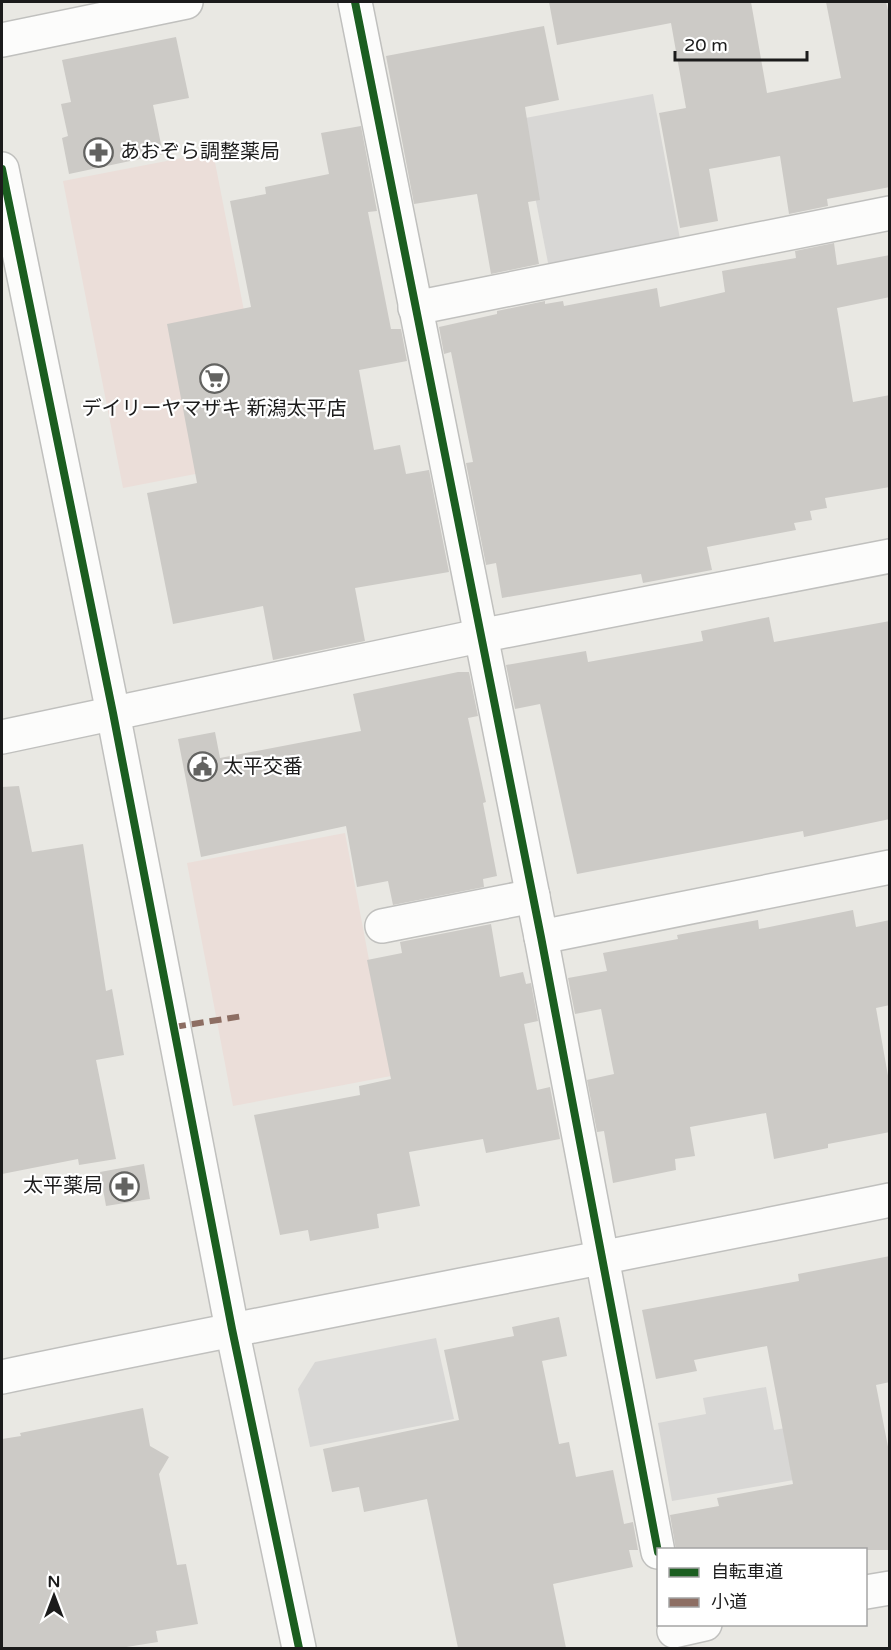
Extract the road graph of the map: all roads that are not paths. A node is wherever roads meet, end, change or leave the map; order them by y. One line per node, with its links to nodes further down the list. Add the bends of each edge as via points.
1 (186, 2): 3 (street)
2 (355, 2): 6 (street)
3 (2, 40)
4 (2, 169): 9 (street)
5 (890, 213): 6 (street)
6 (415, 308): 8 (street)
7 (890, 556): 8 (street)
8 (479, 636): 9 (street); 12 (street)
9 (113, 712): 10 (street); 17 (street)
10 (2, 737)
11 (890, 867): 14 (street)
12 (533, 896): 13 (street); 14 (street)
13 (382, 926)
14 (541, 937): 16 (street)
15 (890, 1200): 16 (street)
16 (603, 1260): 17 (street); 19 (street)
17 (232, 1329): 18 (street); 24 (street)
18 (2, 1377)
19 (657, 1548)
20 (890, 1588): 21 (street)
21 (867, 1592)
22 (699, 1626): 23 (street)
23 (674, 1635)
24 (299, 1648)

